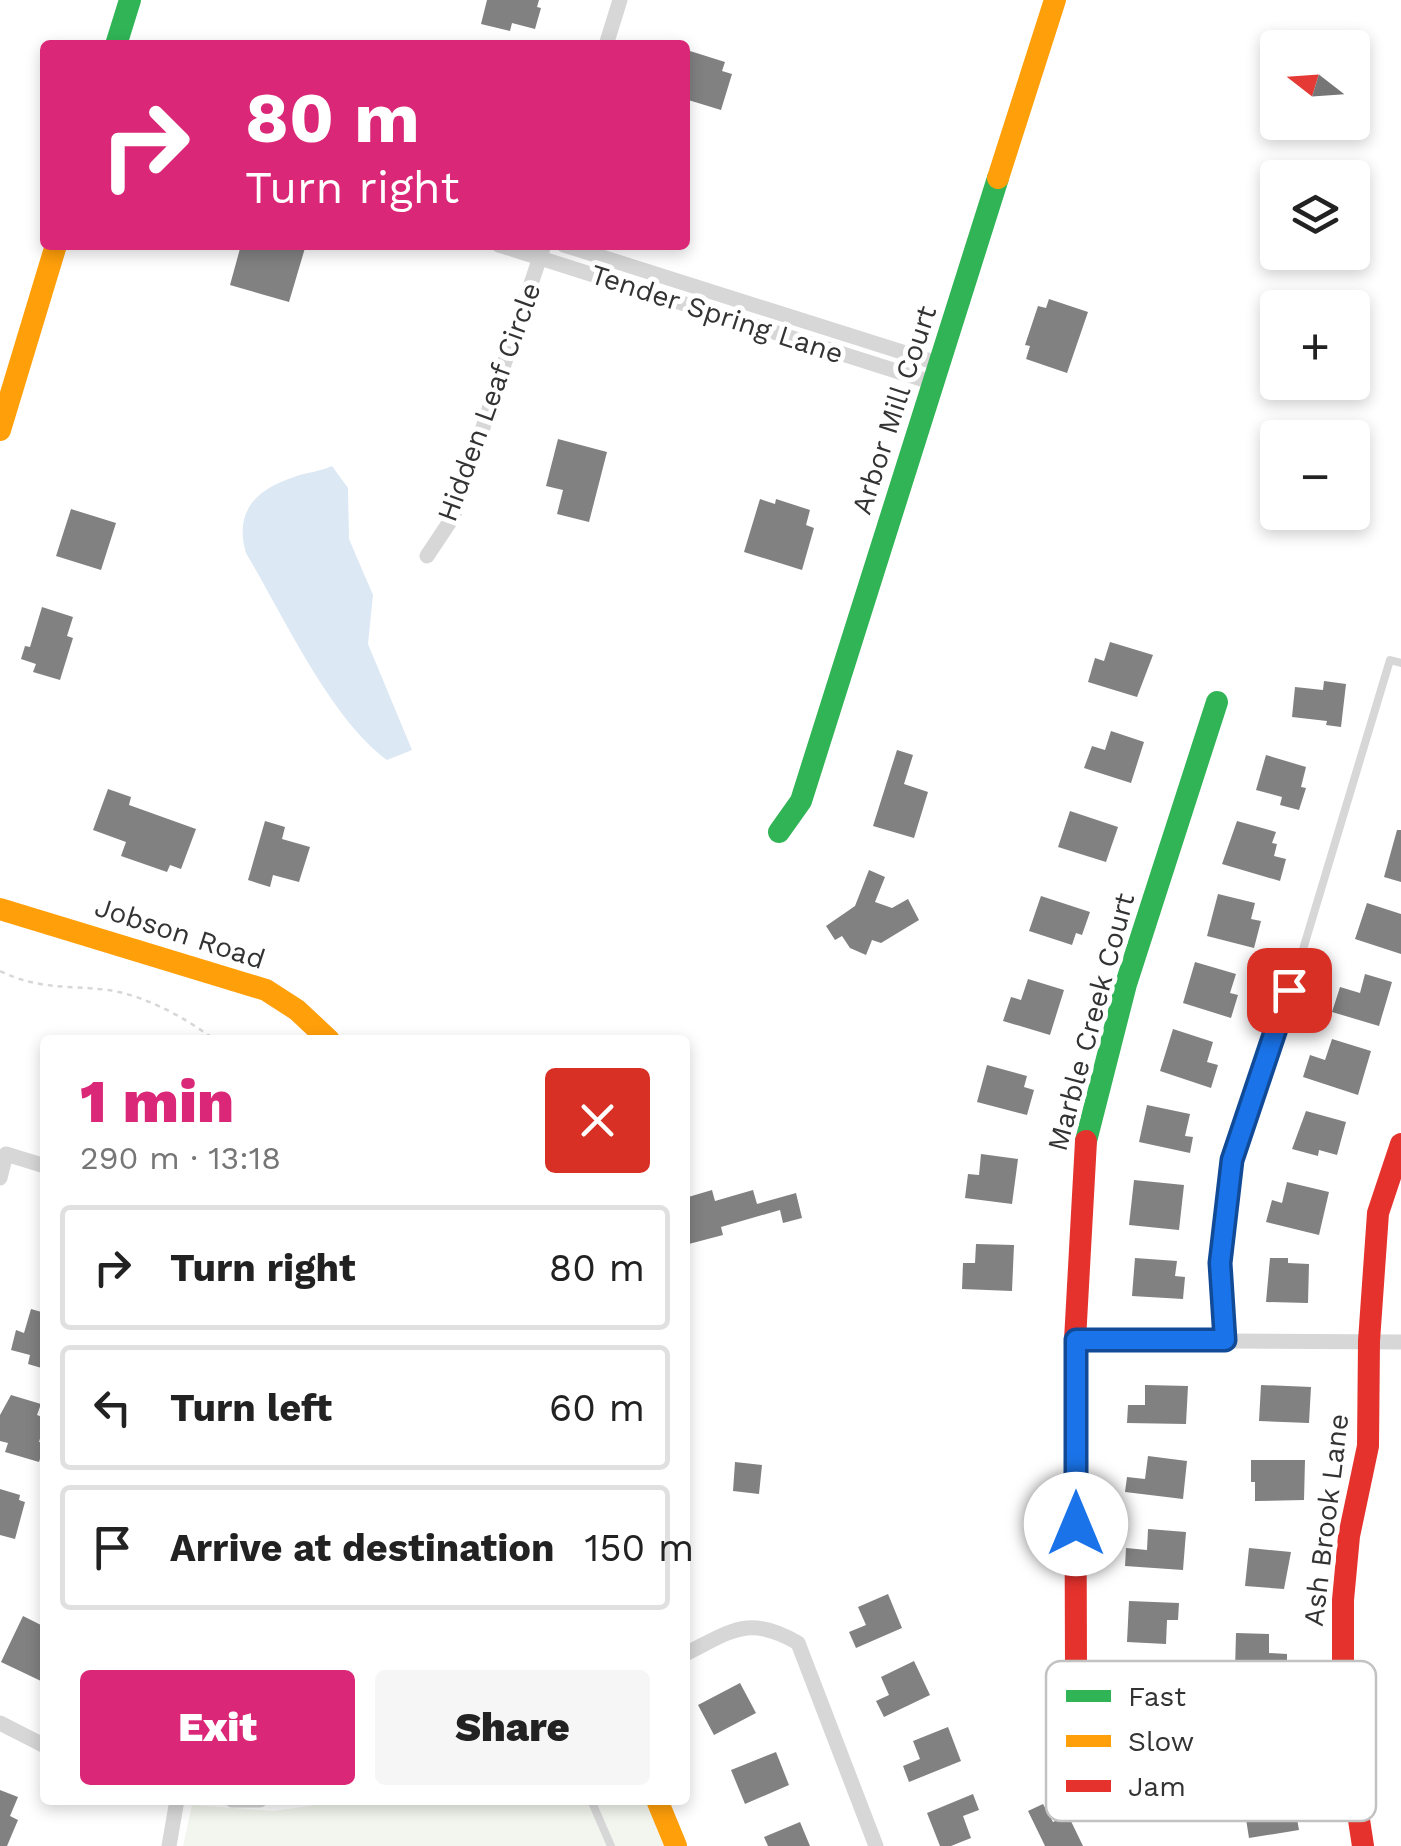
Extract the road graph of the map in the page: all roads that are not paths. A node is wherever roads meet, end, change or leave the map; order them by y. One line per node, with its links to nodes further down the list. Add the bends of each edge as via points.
1 (130, 0): 4 (street)
2 (620, 0): 5 (street)
3 (1055, 0): 9 (street, Arbor Mill Court)
4 (118, 40)
5 (608, 40)
6 (54, 250): 10 (street)
7 (579, 250): 9 (street, Tender Spring Lane)
8 (542, 251): 9 (street, Tender Spring Lane); 11 (street, Hidden Leaf Circle, via 453,517)
9 (937, 373): 14 (street, Arbor Mill Court, via 802,801)
10 (0, 430)
11 (426, 556)
12 (1401, 663): 21 (lane, via 1390,660 1232,1160 1220,1263)
13 (1217, 702): 20 (street, Marble Creek Court, via 1126,984 1084,1149)
14 (779, 832)
15 (0, 909): 16 (street, Jobson Road, via 266,990)
16 (324, 1035)
17 (1401, 1144): 22 (street, Ash Brook Lane, via 1378,1213)
18 (40, 1164): 19 (street, via 6,1154)
19 (0, 1178)
20 (1076, 1340): 21 (street); 25 (street, Marble Creek Court)
21 (1225, 1340): 22 (street)
22 (1370, 1342): 23 (street); 26 (street, Ash Brook Lane, via 1368,1446 1349,1536)
23 (1401, 1342)
24 (690, 1652): 36 (street, via 741,1627 772,1628 798,1643)
25 (1076, 1661)
26 (1342, 1661)
27 (0, 1723): 28 (street)
28 (40, 1743)
29 (176, 1805): 33 (street)
30 (593, 1805): 34 (lane)
31 (659, 1805): 35 (street)
32 (1358, 1821): 37 (street, Ash Brook Lane)
33 (170, 1846)
34 (611, 1846)
35 (676, 1846)
36 (876, 1846)
37 (1362, 1846)

